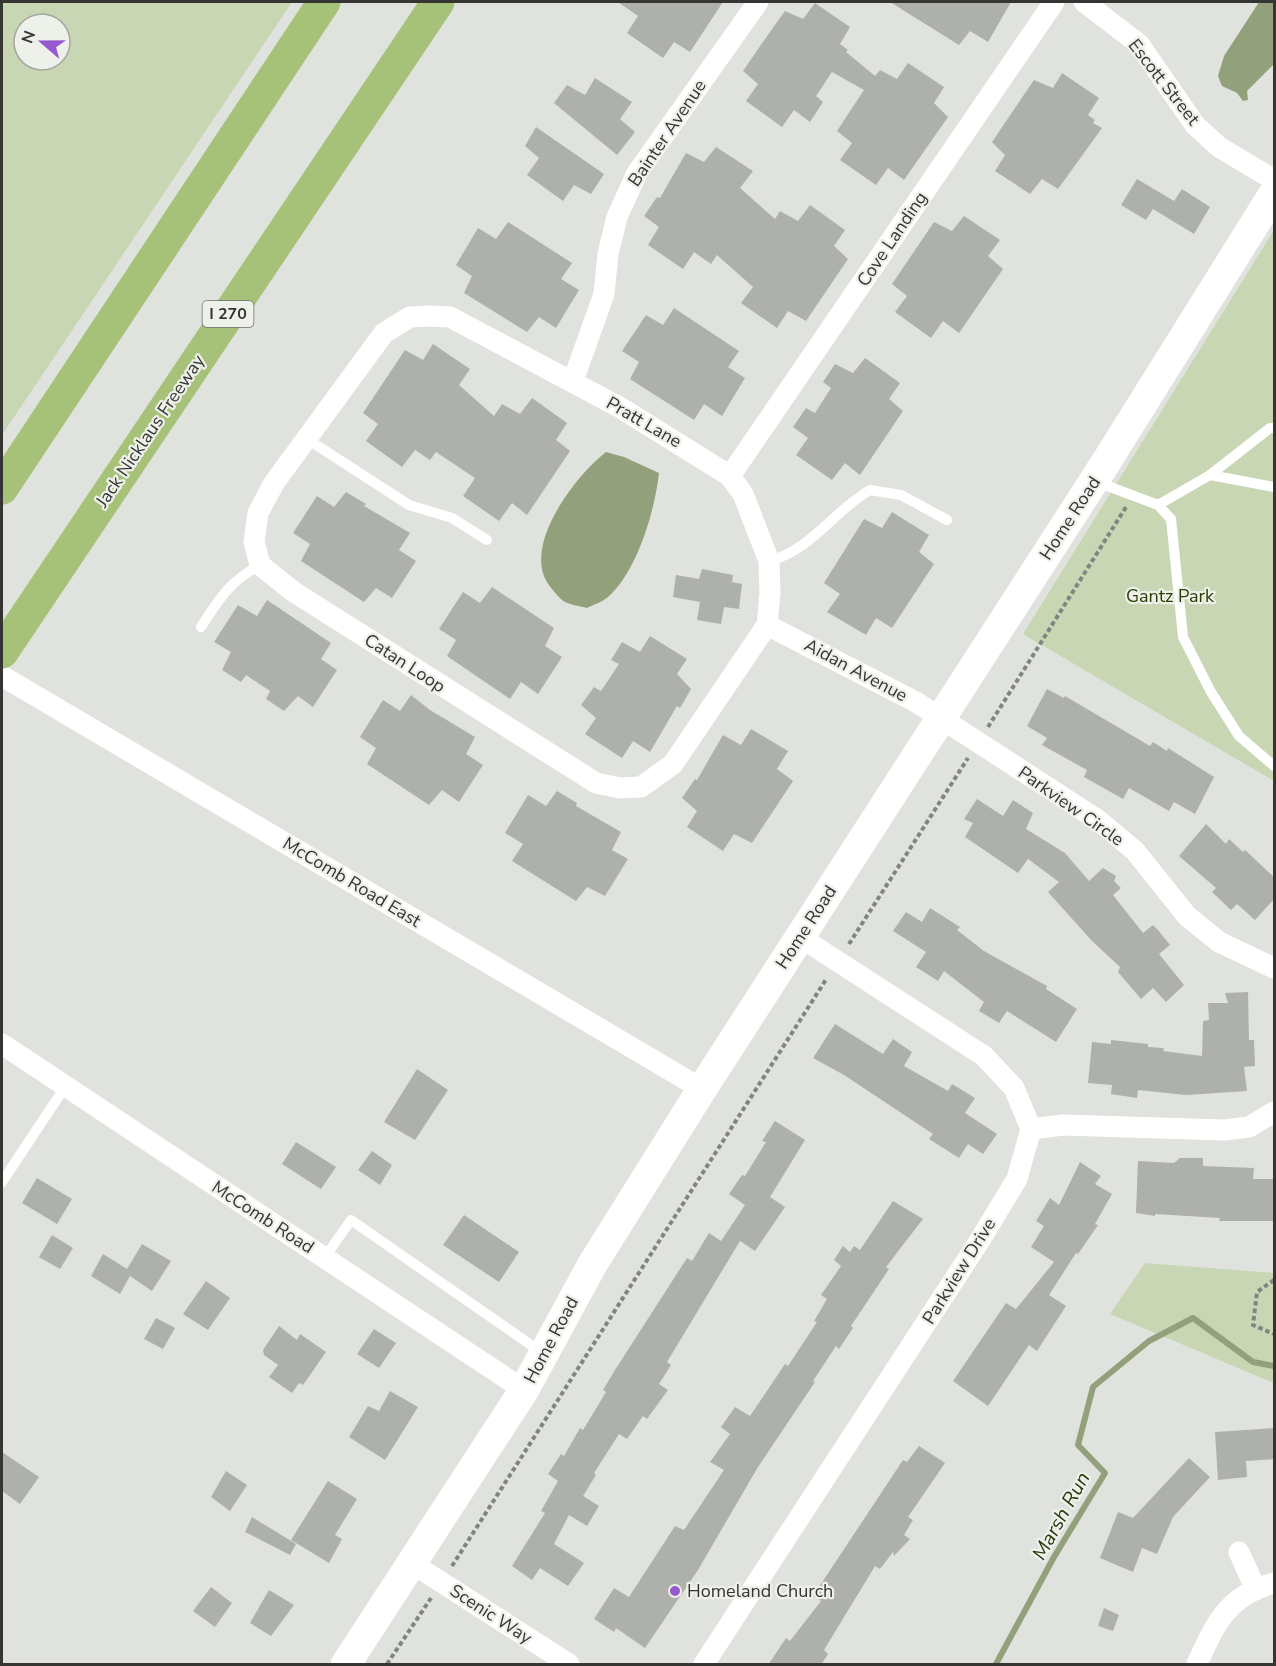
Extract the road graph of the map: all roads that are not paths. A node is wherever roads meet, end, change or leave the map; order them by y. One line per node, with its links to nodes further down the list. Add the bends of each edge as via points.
1 (324, 2): 15 (highway)
2 (438, 2): 23 (highway, Jack Nicklaus Freeway / I 270)
3 (758, 2): 8 (street, Bainter Avenue, via 637,173 617,217 602,303)
4 (1054, 2): 12 (street, Cove Landing)
5 (1084, 2): 6 (street, Escott Street, via 1139,44 1195,125 1219,147)
6 (1275, 180)
7 (1275, 193): 13 (street, Home Road)
8 (573, 381): 10 (street, Pratt Lane, via 450,317 410,317 384,333); 12 (street, Pratt Lane)
9 (1275, 428): 11 (lane)
10 (307, 439): 18 (lane, via 409,505 452,518); 20 (street, via 274,483 258,513 254,542)
11 (1210, 475): 14 (lane); 16 (lane)
12 (730, 476): 19 (street, Pratt Lane, via 743,494)
13 (1094, 481): 16 (lane); 25 (street, Home Road)
14 (1275, 487)
15 (2, 488)
16 (1158, 505): 26 (lane, via 1171,519 1183,637 1210,692 1239,736)
17 (947, 520): 19 (lane, via 901,495 870,490 806,543 787,556)
18 (487, 540)
19 (769, 561): 21 (street, Pratt Lane)
20 (260, 564): 21 (street, Catan Loop, via 294,591 471,706 596,783 620,788 641,787 673,764); 22 (lane, via 239,576 221,595)
21 (767, 625): 25 (street, Aidan Avenue, via 813,646)
22 (201, 627)
23 (2, 652)
24 (2, 676): 31 (street, McComb Road East)
25 (942, 718): 27 (street, Home Road); 28 (street, Parkview Circle, via 1098,820 1135,851 1187,916 1219,942)
26 (1275, 766)
27 (800, 937): 31 (street, Home Road); 33 (street, via 984,1056 1014,1088)
28 (1275, 968)
29 (2, 1044): 30 (street, McComb Road)
30 (65, 1087): 34 (lane); 35 (street, McComb Road)
31 (702, 1089): 36 (street, Home Road, via 592,1265)
32 (1275, 1112): 33 (street, via 1249,1127 1224,1130 1074,1125)
33 (1031, 1128): 43 (street, Parkview Drive, via 1017,1179 980,1240)
34 (2, 1182)
35 (325, 1257): 36 (lane, via 351,1220); 37 (street, McComb Road)
36 (544, 1354): 37 (street, Home Road)
37 (525, 1390): 39 (street, Home Road)
38 (1239, 1552): 40 (street)
39 (413, 1564): 41 (street, Home Road); 42 (street, Scenic Way)
40 (1265, 1587): 44 (street, via 1234,1603 1219,1618)
41 (345, 1665)
42 (568, 1665)
43 (704, 1665)
44 (1197, 1665)

